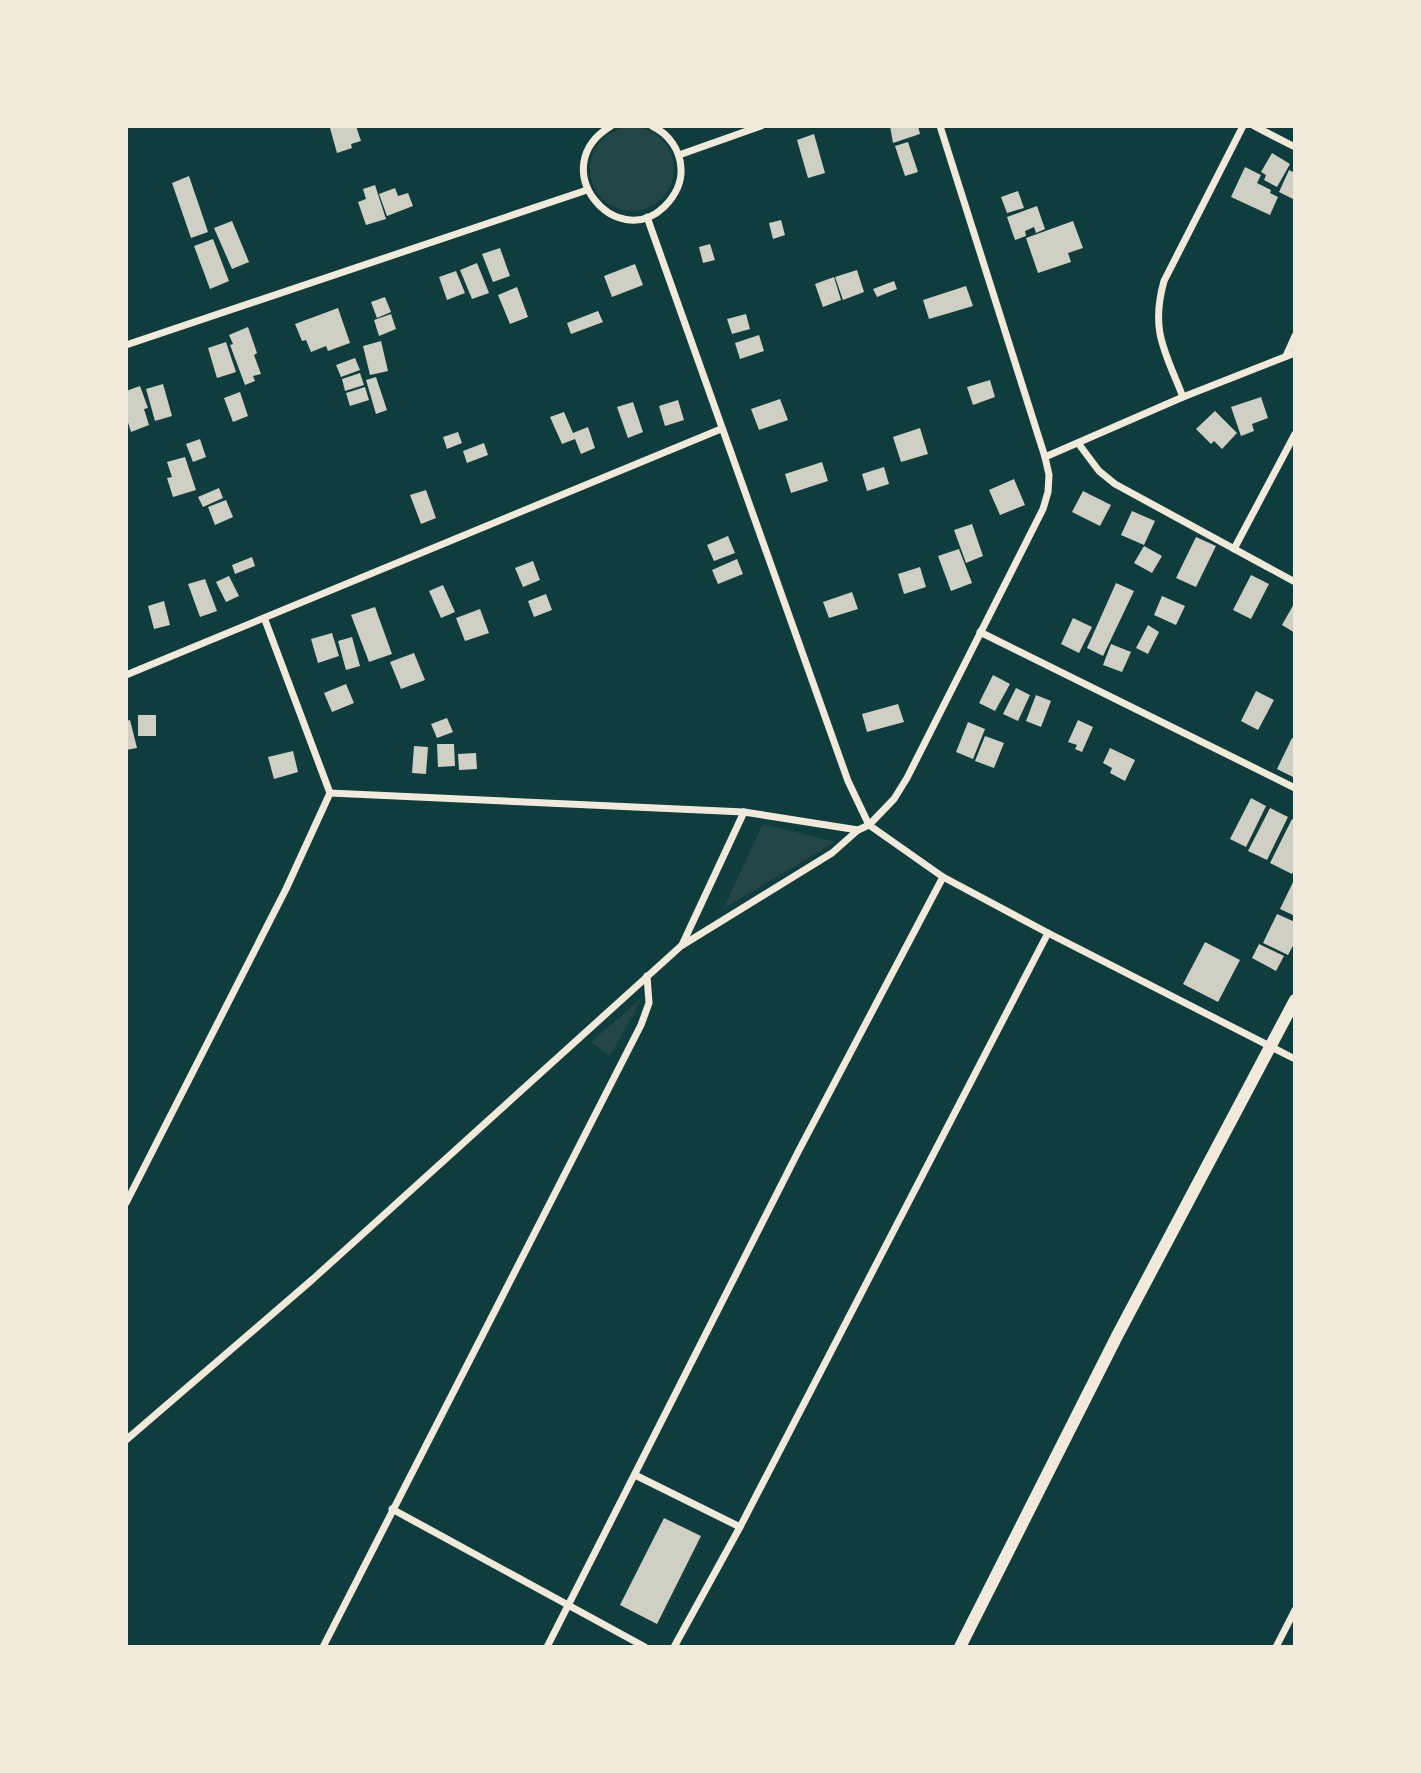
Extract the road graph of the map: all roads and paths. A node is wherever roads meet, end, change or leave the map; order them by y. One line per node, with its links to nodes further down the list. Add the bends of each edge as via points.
1 (611, 126): 9 (street, via 590,144 584,159)
2 (653, 126): 8 (street, via 672,141)
3 (761, 126): 8 (street)
4 (940, 126): 19 (street)
5 (1243, 126): 15 (street, via 1158,300 1159,335)
6 (1254, 126): 7 (street)
7 (1295, 147)
8 (679, 155): 10 (street, via 679,186 661,210)
9 (587, 190): 10 (street, via 594,202 618,218); 12 (street)
10 (647, 217): 16 (street)
11 (1295, 336): 14 (street)
12 (126, 345)
13 (1295, 353): 14 (street)
14 (1286, 356): 15 (street)
15 (1183, 397): 18 (street)
16 (721, 429): 22 (street); 28 (street, via 848,781)
17 (1295, 434): 20 (street)
18 (1078, 443): 19 (street); 20 (street, via 1093,465 1115,484)
19 (1045, 457): 23 (street, via 1049,475 1043,509)
20 (1234, 549): 21 (street)
21 (1295, 582)
22 (265, 620): 24 (street); 26 (street)
23 (980, 632): 25 (street); 28 (street, via 907,778)
24 (126, 675)
25 (1295, 788)
26 (330, 793): 27 (street); 37 (street)
27 (744, 812): 29 (street); 32 (street)
28 (869, 825): 29 (street); 30 (street)
29 (858, 830): 32 (street, via 832,853)
30 (943, 877): 31 (street); 39 (street)
31 (1048, 933): 35 (street); 41 (street)
32 (681, 946): 33 (street)
33 (647, 976): 38 (street, via 313,1279); 40 (street, via 649,1003 641,1025)
34 (1295, 1000): 35 (street)
35 (1271, 1046): 36 (street); 48 (street)
36 (1295, 1059)
37 (126, 1203)
38 (126, 1440)
39 (635, 1475): 41 (street); 42 (street)
40 (392, 1509): 42 (street); 44 (street)
41 (740, 1527): 47 (street)
42 (569, 1605): 45 (street); 46 (street)
43 (1295, 1610): 49 (street)
44 (323, 1647)
45 (547, 1647)
46 (645, 1647)
47 (674, 1647)
48 (960, 1647)
49 (1276, 1647)

